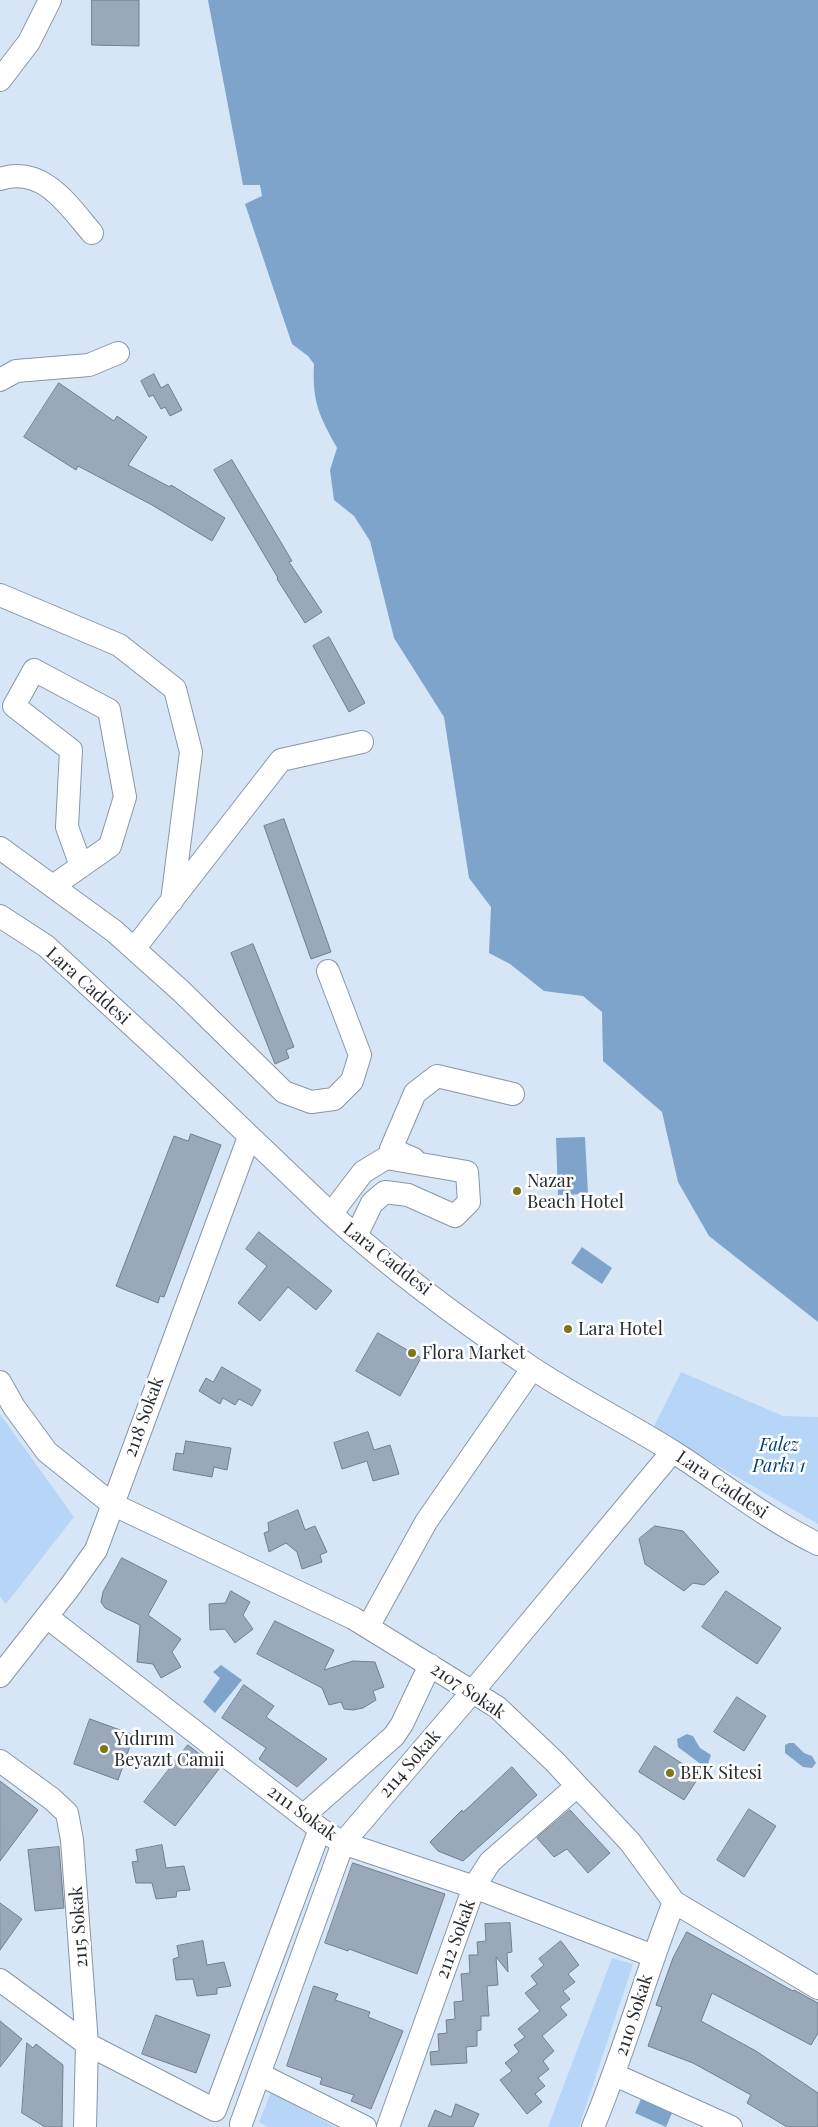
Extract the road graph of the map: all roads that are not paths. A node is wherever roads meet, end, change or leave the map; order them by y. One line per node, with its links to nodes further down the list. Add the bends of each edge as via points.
1 (50, 0): 2 (street, via 29,42)
2 (0, 80)
3 (0, 179): 4 (street, via 10,176 32,178 50,185)
4 (92, 233)
5 (118, 353): 6 (street, via 89,365 16,371)
6 (0, 380)
7 (0, 595): 12 (street, via 119,645 175,689 191,752)
8 (362, 742): 12 (street, via 281,760)
9 (0, 848): 11 (street)
10 (82, 866): 10 (street, via 110,846 125,797 109,710 34,670 14,706 71,750 67,827); 11 (street)
11 (53, 886): 14 (street)
12 (172, 901): 14 (street)
13 (0, 916): 17 (street, Lara Caddesi, via 46,946)
14 (134, 949): 15 (street, via 284,1092 310,1102 334,1099 352,1081 360,1055)
15 (328, 971)
16 (513, 1094): 18 (street, via 437,1076 415,1093 391,1150)
17 (249, 1137): 19 (street, Lara Caddesi); 24 (street, 2118 Sokak)
18 (426, 1164): 19 (street, via 386,1158 363,1172); 20 (street, via 467,1172 470,1202 455,1216 408,1195 385,1192 372,1203)
19 (331, 1214): 20 (street, Lara Caddesi)
20 (356, 1236): 21 (street, Lara Caddesi)
21 (532, 1369): 23 (street, Lara Caddesi); 27 (street, via 426,1522)
22 (0, 1382): 24 (street, 2107 Sokak, via 47,1452)
23 (672, 1452): 25 (street, Lara Caddesi, via 789,1530); 30 (street, 2114 Sokak)
24 (112, 1504): 26 (street, 2118 Sokak, via 96,1550); 27 (street, 2107 Sokak)
25 (818, 1544)
26 (46, 1617): 29 (street, 2118 Sokak); 33 (street, 2111 Sokak)
27 (368, 1627): 28 (street, 2107 Sokak)
28 (430, 1665): 30 (street, 2107 Sokak); 33 (street, via 394,1736)
29 (0, 1676)
30 (473, 1691): 32 (street, 2107 Sokak, via 497,1707); 34 (street, 2114 Sokak)
31 (0, 1761): 40 (street, 2115 Sokak, via 67,1813 73,1848)
32 (577, 1786): 35 (street, 2112 Sokak, via 490,1862); 36 (street, 2107 Sokak, via 630,1842)
33 (312, 1822): 34 (street, 2111 Sokak); 43 (street)
34 (343, 1843): 35 (street, 2111 Sokak); 41 (street, 2114 Sokak)
35 (474, 1887): 37 (street, 2111 Sokak); 47 (street, 2112 Sokak)
36 (674, 1902): 37 (street, 2110 Sokak); 39 (street, 2107 Sokak)
37 (653, 1956): 42 (street, 2110 Sokak)
38 (0, 1980): 40 (street)
39 (818, 1988)
40 (87, 2044): 43 (street); 45 (street, 2115 Sokak)
41 (259, 2074): 44 (street, 2114 Sokak); 46 (street)
42 (615, 2075): 48 (street, 2110 Sokak); 49 (street)
43 (215, 2110): 44 (street)
44 (243, 2126)
45 (84, 2127)
46 (365, 2127)
47 (388, 2127)
48 (593, 2127)
49 (731, 2127)

